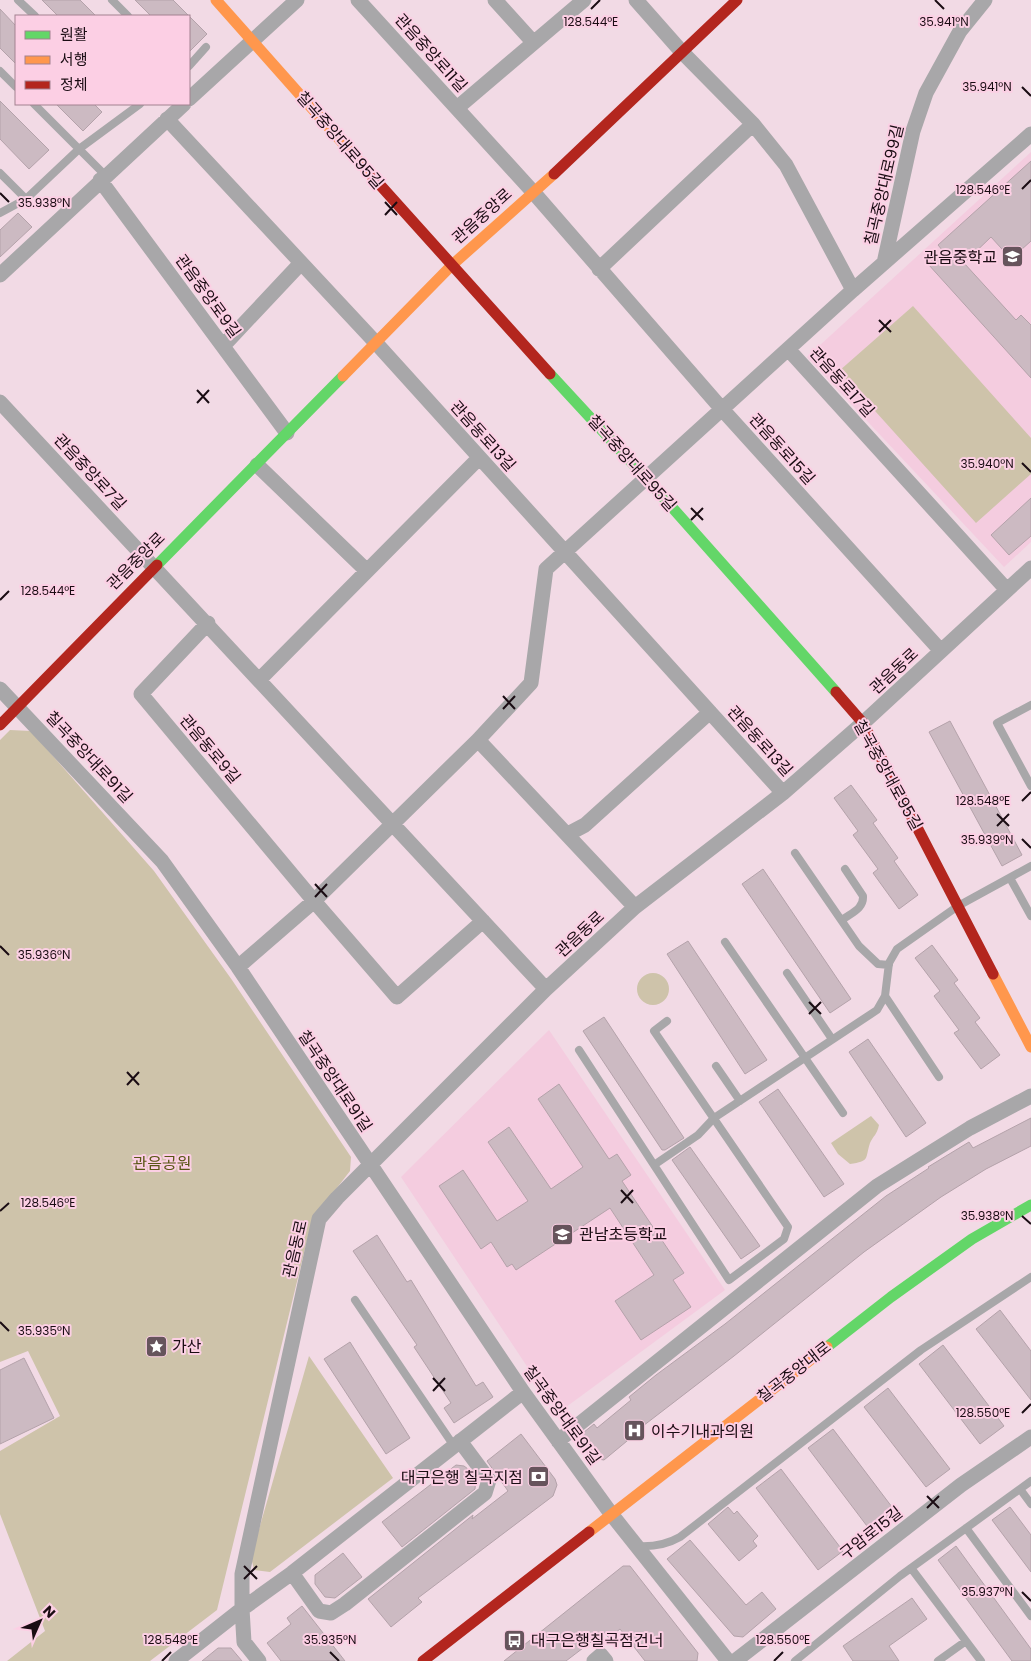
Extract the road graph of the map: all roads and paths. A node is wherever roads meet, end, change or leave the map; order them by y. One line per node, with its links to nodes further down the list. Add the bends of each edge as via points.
1 (18, 0): 11 (lane)
2 (112, 0): 12 (lane)
3 (216, 0): 13 (main road, 칠곡중앙대로95길)
4 (297, 0): 13 (street)
5 (358, 0): 25 (street, 관음중앙로11길)
6 (495, 0): 14 (street)
7 (584, 0): 14 (street, 관음중앙로11길)
8 (636, 0): 16 (street)
9 (737, 0): 16 (main road, 관음중앙로)
10 (985, 0): 37 (street, 칠곡중앙대로99길, via 960,31 926,93 913,131)
11 (34, 15)
12 (127, 15)
13 (253, 42): 20 (street); 38 (main road, 칠곡중앙대로95길)
14 (533, 42): 25 (street, 관음중앙로11길)
15 (206, 47): 17 (lane)
16 (680, 51): 28 (street); 33 (main road, 관음중앙로)
17 (190, 65)
18 (0, 71): 19 (lane)
19 (15, 86)
20 (190, 98)
21 (35, 105): 30 (lane)
22 (126, 105): 26 (lane)
23 (138, 105): 26 (lane)
24 (183, 105): 27 (street)
25 (457, 108): 33 (street, 관음중앙로11길)
26 (131, 110): 30 (lane)
27 (167, 119): 32 (street); 36 (street)
28 (753, 124): 39 (street); 41 (street, via 786,165)
29 (1031, 134): 37 (street, 칠곡중앙대로99길)
30 (79, 149): 32 (lane); 34 (lane)
31 (0, 173): 34 (lane)
32 (103, 177): 40 (street); 43 (street, 관음중앙로9길)
33 (534, 192): 38 (main road, 관음중앙로); 39 (street, 관음동로15길)
34 (26, 199): 35 (lane)
35 (0, 213)
36 (301, 263): 42 (street, 관음동로13길); 43 (street)
37 (884, 263): 41 (street, 관음동로17길)
38 (452, 266): 42 (main road, 관음중앙로); 50 (main road, 칠곡중앙대로95길)
39 (599, 269): 46 (street, 관음동로15길)
40 (0, 275)
41 (853, 290): 44 (street, 관음동로17길)
42 (376, 343): 47 (main road, 관음중앙로); 48 (street, 관음동로13길)
43 (222, 346): 47 (street, 관음중앙로9길)
44 (788, 349): 46 (street); 55 (street, 관음동로17길)
45 (0, 402): 52 (street, 관음중앙로7길)
46 (721, 408): 50 (street); 57 (street, 관음동로15길)
47 (287, 433): 49 (main road, 관음중앙로)
48 (479, 458): 51 (street, 관음동로13길); 54 (street)
49 (257, 464): 52 (main road, 관음중앙로); 54 (street)
50 (646, 478): 51 (street); 63 (main road, 칠곡중앙대로95길)
51 (563, 552): 62 (street, 관음동로13길); 65 (street, via 546,569 531,683)
52 (155, 566): 56 (street); 61 (main road, 관음중앙로)
53 (1031, 568): 55 (street, 관음동로)
54 (367, 571): 58 (street)
55 (1007, 590): 57 (street, 관음동로)
56 (208, 623): 58 (street); 74 (street, 관음동로9길, via 141,694)
57 (941, 651): 63 (street, 관음동로)
58 (260, 679): 68 (street)
59 (0, 689): 61 (street, 칠곡중앙대로91길)
60 (1031, 705): 66 (lane, via 997,724)
61 (18, 707): 64 (main road, 관음중앙로); 82 (street, 칠곡중앙대로91길, via 162,861)
62 (710, 712): 67 (street, 관음동로13길); 69 (street, 관음동로13길, via 585,825)
63 (863, 723): 67 (street, 관음동로); 75 (main road, 칠곡중앙대로95길)
64 (0, 725)
65 (478, 740): 68 (street); 69 (street)
66 (1031, 786)
67 (783, 794): 76 (street, 관음동로)
68 (393, 823): 74 (street); 79 (street)
69 (568, 834): 76 (street)
70 (795, 853): 78 (lane)
71 (1031, 866): 73 (lane)
72 (845, 868): 78 (lane, via 864,900 862,906)
73 (1010, 878): 75 (lane); 77 (lane)
74 (314, 901): 79 (street, 관음동로9길, via 397,997); 82 (street)
75 (958, 906): 81 (lane, via 897,949); 88 (main road, 칠곡중앙대로95길)
76 (635, 907): 84 (street, 관음동로)
77 (1031, 916)
78 (842, 920): 81 (lane, via 878,964)
79 (483, 921): 84 (street)
80 (725, 942): 90 (lane)
81 (889, 965): 85 (lane)
82 (238, 967): 97 (street, 칠곡중앙대로91길)
83 (787, 973): 87 (lane)
84 (546, 989): 97 (street, 관음동로)
85 (885, 996): 87 (lane, via 877,1010); 92 (lane)
86 (667, 1021): 96 (lane, via 654,1031)
87 (832, 1039): 90 (lane)
88 (1031, 1047)
89 (579, 1050): 98 (lane)
90 (806, 1057): 94 (lane); 95 (lane)
91 (716, 1066): 94 (lane)
92 (939, 1077)
93 (1031, 1096): 104 (street, via 970,1128 877,1186)
94 (740, 1101): 96 (lane)
95 (843, 1113)
96 (714, 1118): 98 (lane, via 698,1135); 98 (lane, via 788,1227 784,1239 729,1280)
97 (369, 1165): 102 (street, 칠곡중앙대로91길); 114 (street, 관음동로, via 319,1219 242,1574)
98 (654, 1165)
99 (1031, 1205): 109 (main road, 칠곡중앙대로, via 972,1239 891,1296)
100 (1031, 1276): 111 (lane, via 921,1350 680,1537 650,1547)
101 (355, 1300): 105 (lane)
102 (523, 1392): 104 (street, 칠곡중앙대로91길); 105 (street)
103 (1031, 1438): 123 (street, 구암로15길, via 961,1485)
104 (558, 1441): 109 (street, 칠곡중앙대로91길)
105 (457, 1444): 113 (street); 113 (street, via 489,1480 485,1493 368,1586 331,1613 319,1611)
106 (1031, 1481): 107 (lane)
107 (1020, 1489): 108 (lane); 110 (lane)
108 (1031, 1504)
109 (612, 1515): 111 (street, 칠곡중앙대로91길); 119 (main road, 칠곡중앙대로)
110 (966, 1528): 112 (lane); 115 (lane)
111 (637, 1546): 122 (street, 칠곡중앙대로91길)
112 (911, 1568): 116 (lane); 124 (lane)
113 (292, 1573): 114 (street)
114 (242, 1609): 117 (street); 118 (street, 관음동로, via 244,1642)
115 (1031, 1616)
116 (966, 1641): 125 (lane); 126 (lane)
117 (176, 1661)
118 (259, 1661)
119 (423, 1661)
120 (594, 1661): 121 (street, via 601,1655)
121 (606, 1661)
122 (728, 1661)
123 (735, 1661)
124 (795, 1661)
125 (938, 1661)
126 (980, 1661)

